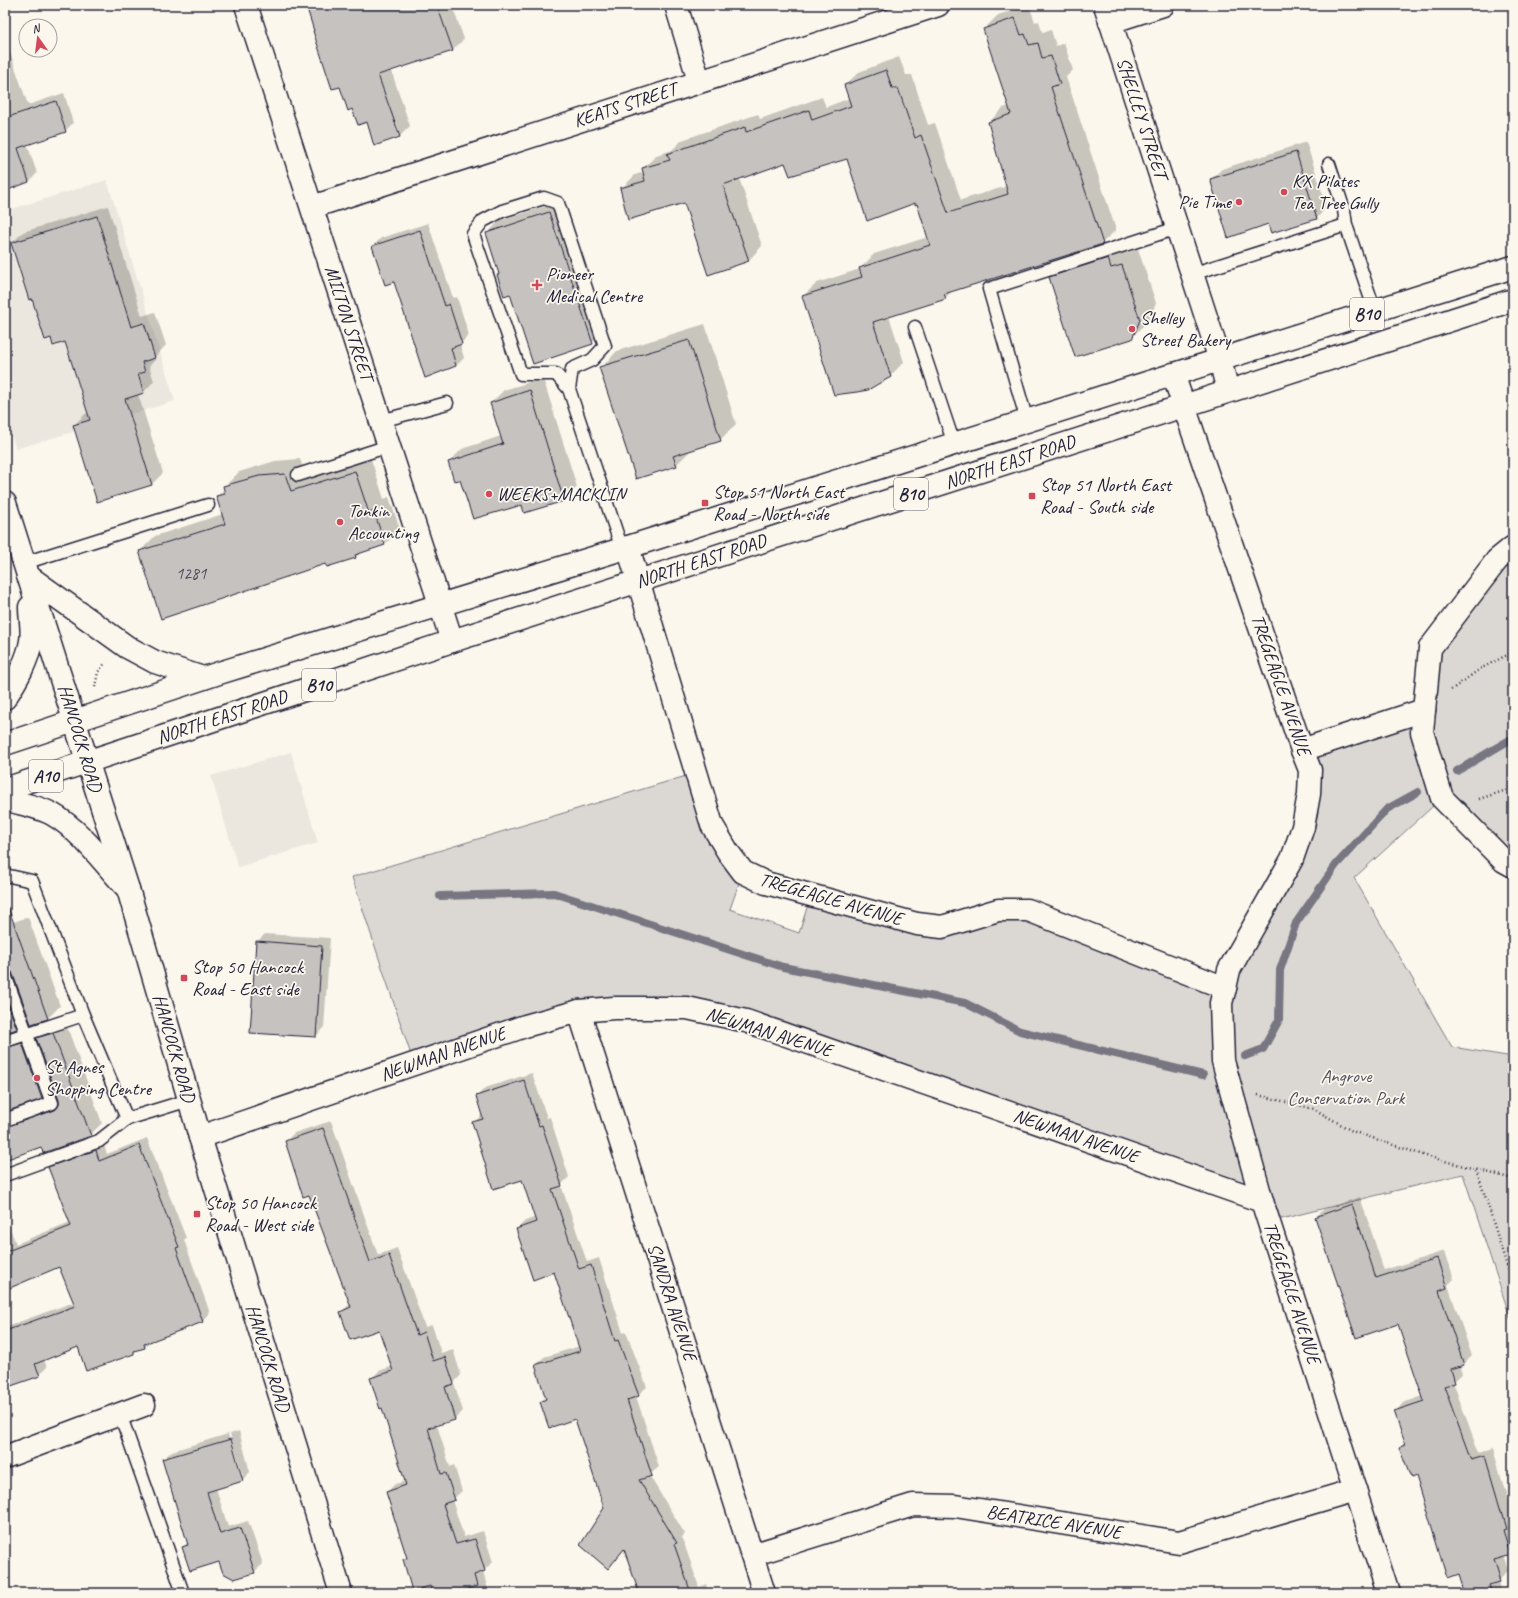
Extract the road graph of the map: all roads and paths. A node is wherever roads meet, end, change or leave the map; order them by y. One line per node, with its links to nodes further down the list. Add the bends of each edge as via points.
1 (246, 5): 8 (street, MILTON STREET)
2 (676, 5): 6 (street)
3 (938, 5): 6 (street, KEATS STREET)
4 (1163, 5): 5 (street)
5 (1108, 13): 10 (street, SHELLEY STREET)
6 (699, 81): 8 (street, KEATS STREET)
7 (1329, 164): 9 (lane, via 1344,210)
8 (312, 207): 22 (street, MILTON STREET)
9 (1346, 225): 12 (lane); 14 (lane)
10 (1177, 228): 12 (street, SHELLEY STREET); 23 (lane, via 989,289)
11 (1513, 267): 14 (street, NORTH EAST ROAD / B10)
12 (1192, 274): 16 (street, SHELLEY STREET)
13 (1513, 300): 19 (street, NORTH EAST ROAD / B10)
14 (1375, 311): 16 (street, NORTH EAST ROAD / B10)
15 (915, 327): 24 (lane)
16 (1220, 360): 17 (street, NORTH EAST ROAD / B10); 19 (street, SHELLEY STREET)
17 (1173, 374): 21 (street, TREGEAGLE AVENUE); 23 (street, NORTH EAST ROAD / B10)
18 (569, 388): 18 (lane, via 556,374 521,374 473,234 483,221 502,211 544,198 558,203 605,346 592,360 572,369); 30 (lane)
19 (1228, 391): 21 (street, NORTH EAST ROAD / B10)
20 (447, 403): 22 (lane)
21 (1184, 406): 32 (street, NORTH EAST ROAD / B10); 43 (street, TREGEAGLE AVENUE)
22 (381, 421): 25 (street, MILTON STREET)
23 (1027, 421): 24 (street, NORTH EAST ROAD / B10)
24 (954, 444): 30 (street, NORTH EAST ROAD / B10)
25 (389, 446): 26 (lane); 33 (street, MILTON STREET)
26 (298, 475)
27 (5, 503): 31 (street, HANCOCK ROAD)
28 (208, 504): 31 (lane)
29 (1513, 547): 40 (street, via 1497,560 1430,648)
30 (625, 548): 32 (street, TREGEAGLE AVENUE); 33 (street, NORTH EAST ROAD / B10)
31 (26, 570): 37 (street, via 128,647 155,662); 39 (street, via 32,641 14,684); 41 (street, HANCOCK ROAD)
32 (639, 581): 34 (street, NORTH EAST ROAD / B10); 53 (street, TREGEAGLE AVENUE, via 712,825 744,872 766,883 917,924 942,927 998,910 1028,910)
33 (441, 605): 34 (street, MILTON STREET); 37 (street, NORTH EAST ROAD / B10)
34 (452, 641): 44 (street, NORTH EAST ROAD / B10)
35 (1513, 652): 40 (path, via 1480,669)
36 (111, 658): 38 (path, via 98,672)
37 (204, 678): 41 (street, NORTH EAST ROAD / B10)
38 (95, 687)
39 (5, 698)
40 (1424, 710): 43 (street); 48 (street, via 1422,732 1442,798)
41 (74, 721): 42 (street, NORTH EAST ROAD / A10); 44 (street, HANCOCK ROAD)
42 (5, 744)
43 (1302, 750): 53 (street, TREGEAGLE AVENUE, via 1310,770 1303,827 1292,860 1229,970)
44 (87, 762): 46 (street, NORTH EAST ROAD / A10); 51 (street, HANCOCK ROAD)
45 (1513, 788): 48 (path, via 1479,800)
46 (5, 789)
47 (5, 799): 51 (street, via 38,808 65,823)
48 (1450, 806): 49 (street, via 1504,861)
49 (1513, 866)
50 (5, 875): 55 (lane, via 32,881)
51 (128, 889): 59 (street, HANCOCK ROAD)
52 (5, 975): 56 (lane)
53 (1225, 988): 58 (street, TREGEAGLE AVENUE, via 1221,1003 1223,1061)
54 (579, 1011): 62 (street, NEWMAN AVENUE, via 525,1026); 66 (street, NEWMAN AVENUE, via 614,1008 687,1008 746,1022); 72 (street, SANDRA AVENUE)
55 (83, 1015): 56 (lane); 60 (lane)
56 (26, 1033): 57 (lane); 61 (lane, via 52,1103)
57 (5, 1041)
58 (1231, 1088): 63 (path, via 1314,1109 1352,1131); 66 (street, TREGEAGLE AVENUE)
59 (189, 1100): 60 (lane); 62 (street, HANCOCK ROAD)
60 (126, 1119): 64 (lane, via 99,1141)
61 (5, 1120)
62 (200, 1137): 74 (street, HANCOCK ROAD)
63 (1476, 1170): 65 (path); 67 (path)
64 (5, 1175)
65 (1513, 1179)
66 (1262, 1201): 71 (street, TREGEAGLE AVENUE)
67 (1513, 1283)
68 (144, 1405): 69 (street)
69 (120, 1414): 70 (street); 73 (lane)
70 (5, 1457)
71 (1355, 1490): 72 (street, BEATRICE AVENUE, via 1179,1542 954,1506 913,1505); 76 (street, TREGEAGLE AVENUE)
72 (752, 1555): 75 (street, SANDRA AVENUE)
73 (183, 1593)
74 (341, 1593)
75 (764, 1593)
76 (1388, 1593)

